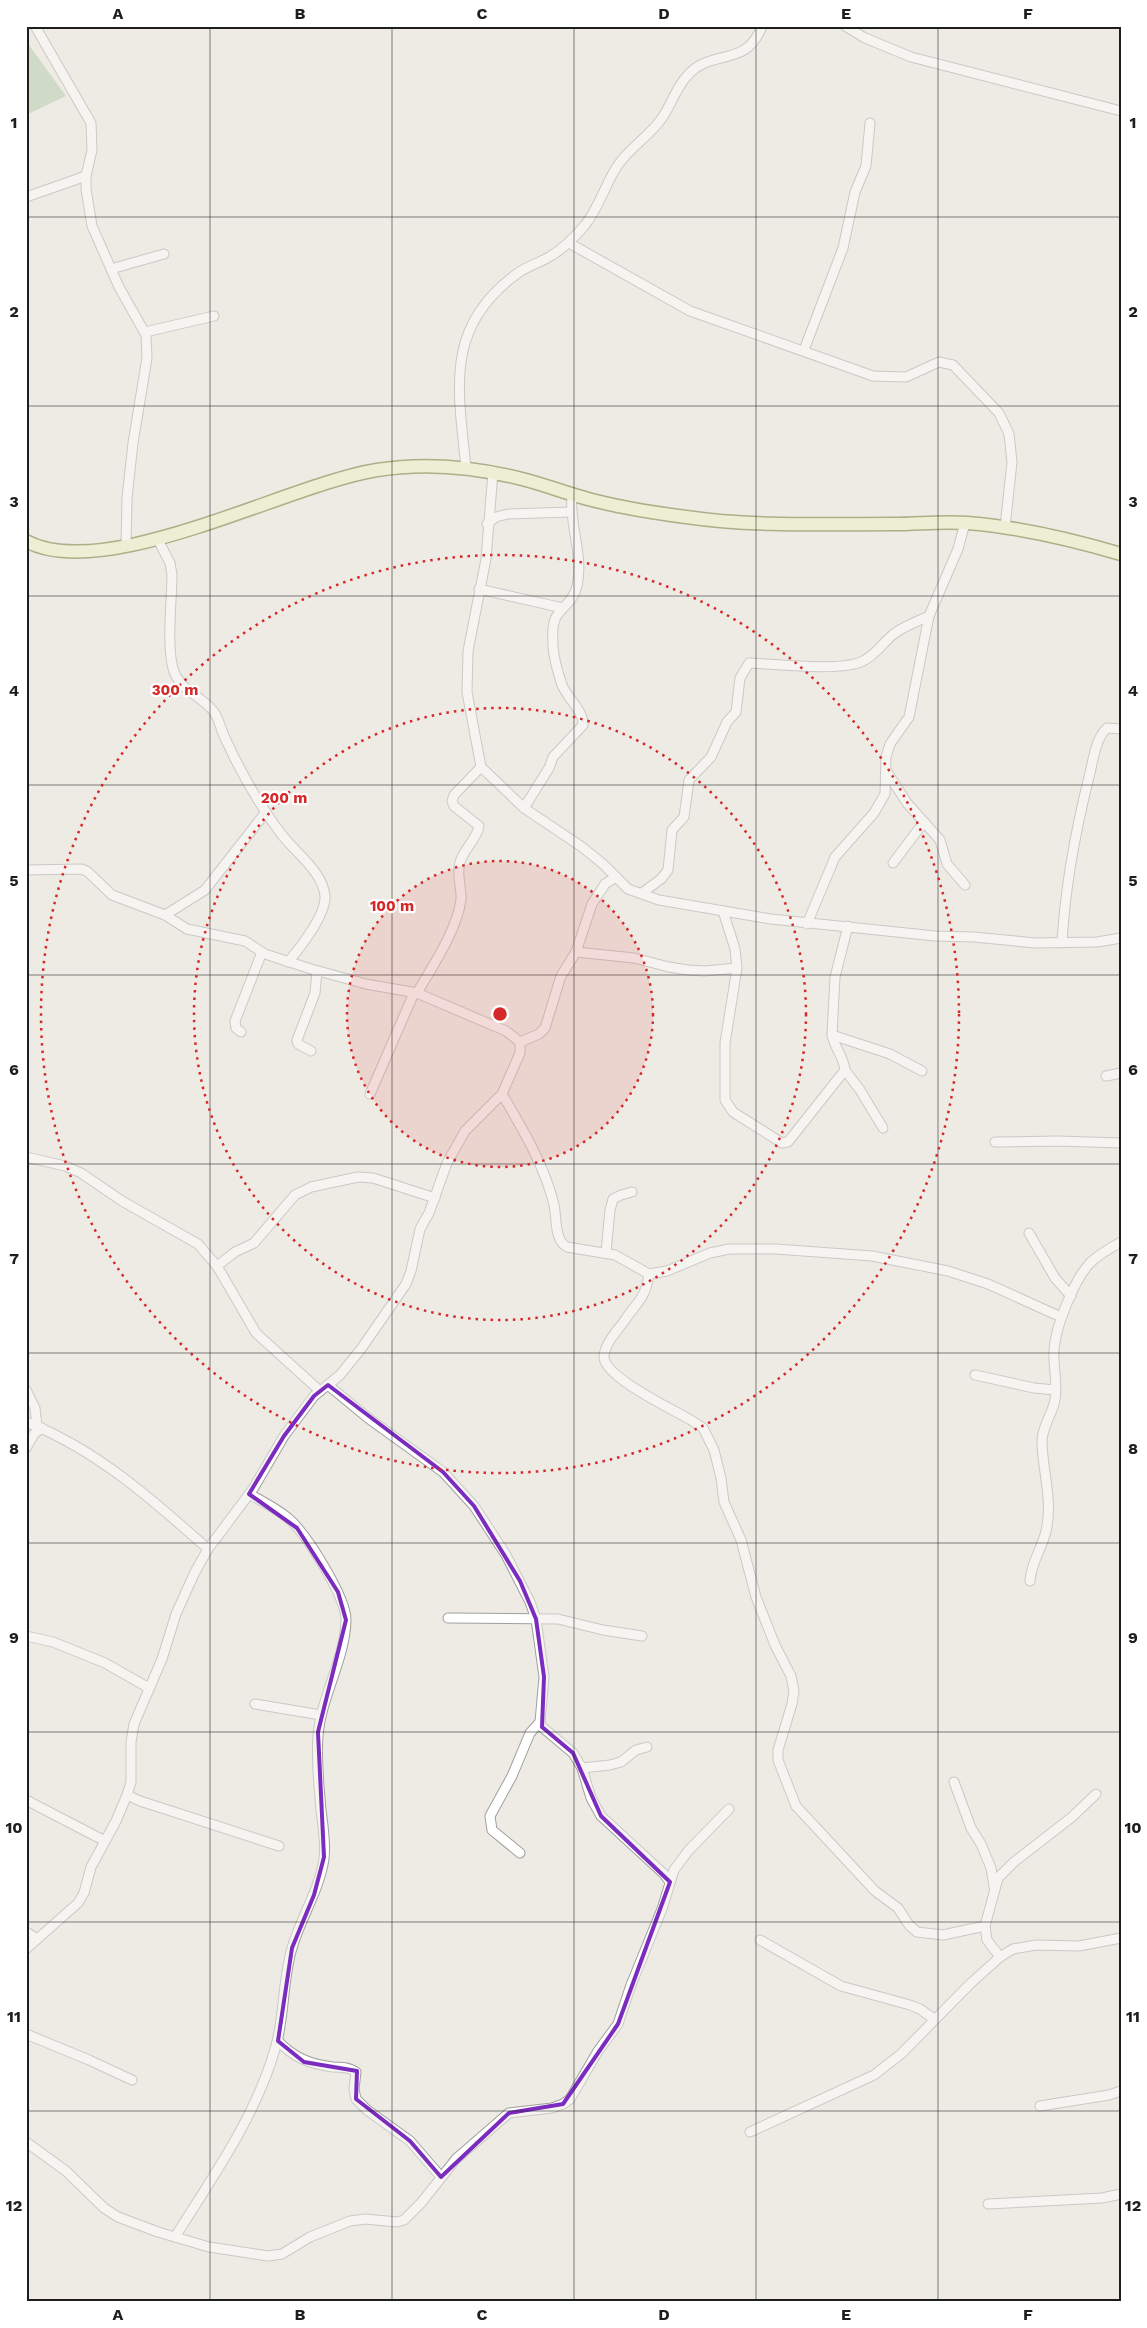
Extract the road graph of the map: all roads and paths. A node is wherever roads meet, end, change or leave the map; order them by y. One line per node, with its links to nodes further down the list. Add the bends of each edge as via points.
1 (35, 26): 6 (street, via 91,123 92,150)
2 (762, 26): 8 (street, via 753,45 696,67 687,76 662,118 629,150 595,211)
3 (846, 26): 4 (street, via 865,38 911,56)
4 (1121, 111)
5 (870, 123): 13 (street, via 866,166 855,192 843,248)
6 (86, 176): 7 (street); 10 (street, via 92,226)
7 (26, 197)
8 (569, 243): 13 (street, via 690,311); 14 (street, via 503,284 477,313 470,328 459,392)
9 (164, 254): 10 (street)
10 (112, 269): 12 (street)
11 (214, 316): 12 (street)
12 (145, 332): 23 (street, via 147,358 133,443 125,523)
13 (804, 350): 20 (street, via 880,377 906,378 939,362 953,364 998,413 1009,434 1012,462)
14 (466, 468): 15 (street); 21 (street, via 410,467 342,477)
15 (493, 472): 16 (street); 19 (street)
16 (572, 494): 17 (street); 18 (street, via 650,512 751,523)
17 (571, 512): 19 (street, via 508,514); 26 (street, via 579,550 579,575 574,596)
18 (965, 523): 20 (street); 27 (street, via 958,549)
19 (487, 524): 25 (street, via 486,559)
20 (1005, 527): 24 (street, via 1072,540)
21 (156, 538): 23 (street); 32 (street, via 170,563 172,575 170,660 176,676 216,715 225,740)
22 (26, 541): 23 (street, via 71,553)
23 (126, 546)
24 (1121, 554)
25 (479, 589): 26 (street); 29 (street, via 468,651 467,692)
26 (564, 608): 31 (street, via 554,622 554,650 562,685 580,712 582,725 553,757)
27 (929, 616): 30 (street, via 909,717 890,744 886,757); 38 (street, via 895,634 861,663 826,666 749,663 745,666 740,678 736,712 727,722 710,757 689,780 684,817 672,830 668,870)
28 (1121, 729): 44 (street, via 1107,728 1102,732 1096,751 1076,830 1064,900)
29 (481, 767): 31 (street); 50 (street, via 452,801 479,826 458,868 461,899 456,918)
30 (887, 772): 33 (street); 41 (street, via 882,802 835,857)
31 (524, 808): 36 (street, via 582,847)
32 (266, 812): 40 (street, via 205,890); 47 (street, via 315,873 325,897 322,911)
33 (924, 822): 34 (street); 37 (street, via 943,844 947,864)
34 (893, 863)
35 (26, 870): 40 (street, via 82,869 112,895)
36 (616, 877): 38 (street, via 628,888); 46 (street, via 605,884 594,899)
37 (965, 885)
38 (642, 893): 39 (street, via 675,904)
39 (723, 911): 41 (street); 48 (street, via 735,949)
40 (165, 915): 45 (street, via 188,929 245,940)
41 (807, 924): 42 (street)
42 (848, 926): 44 (street, via 935,936); 52 (street, via 835,977)
43 (1121, 938): 44 (street)
44 (1062, 943)
45 (262, 952): 47 (street); 51 (street, via 234,1021)
46 (576, 952): 48 (street, via 634,958 696,970); 53 (street, via 561,976 545,1028)
47 (288, 962): 49 (street)
48 (737, 968): 55 (street, via 727,1019 724,1088 725,1100 733,1112 785,1143)
49 (317, 970): 50 (street); 54 (street, via 315,993 297,1040 298,1044)
50 (415, 993): 53 (street, via 506,1031); 59 (street)
51 (242, 1032)
52 (832, 1034): 55 (street); 56 (street, via 890,1054)
53 (520, 1042): 60 (street, via 520,1053)
54 (311, 1051)
55 (845, 1070): 61 (street)
56 (922, 1071)
57 (1121, 1073): 58 (street)
58 (1106, 1076)
59 (370, 1094)
60 (502, 1094): 66 (street, via 466,1131 447,1163); 69 (street, via 546,1182 562,1244 581,1251)
61 (883, 1128)
62 (995, 1142): 63 (street)
63 (1121, 1143)
64 (26, 1157): 70 (street, via 81,1173 122,1202 198,1244)
65 (632, 1192): 69 (street, via 613,1199)
66 (435, 1198): 70 (street, via 373,1178 310,1187 295,1195 254,1243); 75 (street, via 420,1229 406,1284 361,1349)
67 (1029, 1232): 72 (street, via 1055,1278)
68 (1121, 1242): 72 (street, via 1088,1265)
69 (606, 1252): 71 (street)
70 (216, 1266): 78 (street, via 256,1333)
71 (649, 1274): 73 (street, via 667,1271 710,1253 729,1250 776,1249 872,1256 948,1271 988,1284); 105 (street, via 643,1298 608,1345 605,1362 621,1380 703,1428 710,1440 724,1502 741,1540 756,1598 791,1676 792,1704 778,1750 778,1760 790,1794 806,1818 875,1891 898,1908 917,1932 942,1935)
72 (1071, 1296): 73 (street)
73 (1061, 1317): 77 (street, via 1055,1342)
74 (974, 1375): 77 (street)
75 (328, 1385): 78 (street); 86 (street, via 437,1467 469,1500 520,1581)
76 (26, 1390): 80 (street)
77 (1055, 1390): 84 (street, via 1042,1443 1047,1476 1046,1531 1032,1566)
78 (320, 1391): 82 (street, via 284,1436)
79 (26, 1422): 80 (street)
80 (40, 1427): 81 (street); 83 (street, via 83,1450 141,1491)
81 (26, 1448)
82 (249, 1494): 83 (street); 91 (street, via 288,1518 297,1528 328,1575 344,1607 343,1639)
83 (208, 1550): 89 (street, via 176,1614)
84 (1030, 1581)
85 (448, 1618): 86 (street)
86 (536, 1619): 88 (street, via 558,1618); 92 (street, via 544,1677)
87 (26, 1636): 89 (street, via 53,1642 105,1663)
88 (642, 1636)
89 (149, 1688): 97 (street, via 132,1733 131,1782)
90 (255, 1704): 91 (street)
91 (321, 1715): 114 (street, via 318,1766 324,1857 314,1895 292,1948)
92 (540, 1722): 94 (street, via 546,1732 573,1753); 102 (street, via 530,1733 490,1816 492,1830)
93 (647, 1747): 94 (street, via 610,1766)
94 (582, 1768): 103 (street, via 591,1798 601,1816)
95 (954, 1782): 104 (street, via 971,1828 991,1868)
96 (1096, 1794): 104 (street, via 1014,1862)
97 (127, 1795): 100 (street); 101 (street)
98 (26, 1800): 100 (street)
99 (729, 1809): 103 (street, via 689,1850 674,1870)
100 (105, 1841): 108 (street, via 89,1872 81,1898)
101 (279, 1846)
102 (520, 1853)
103 (670, 1882): 120 (street, via 618,2024 570,2099 552,2108 509,2113 456,2159)
104 (994, 1887): 105 (street)
105 (984, 1926): 111 (street, via 987,1940)
106 (26, 1932): 108 (street)
107 (1121, 1938): 111 (street, via 1068,1947 1022,1946)
108 (37, 1939): 110 (street)
109 (760, 1940): 112 (street, via 842,1986 910,2005)
110 (26, 1950)
111 (1000, 1957): 112 (street)
112 (934, 2019): 118 (street, via 901,2054 874,2075)
113 (26, 2034): 115 (street)
114 (278, 2041): 120 (street, via 304,2062 356,2072 356,2099 410,2141); 123 (street, via 258,2094 218,2168)
115 (132, 2080)
116 (1121, 2091): 117 (street)
117 (1040, 2106)
118 (750, 2132)
119 (26, 2142): 123 (street, via 66,2171 111,2212 132,2223)
120 (441, 2177): 123 (street, via 404,2220 350,2221 310,2237 282,2254 252,2255)
121 (1121, 2194): 122 (street, via 1102,2198)
122 (988, 2204)
123 (175, 2237)

